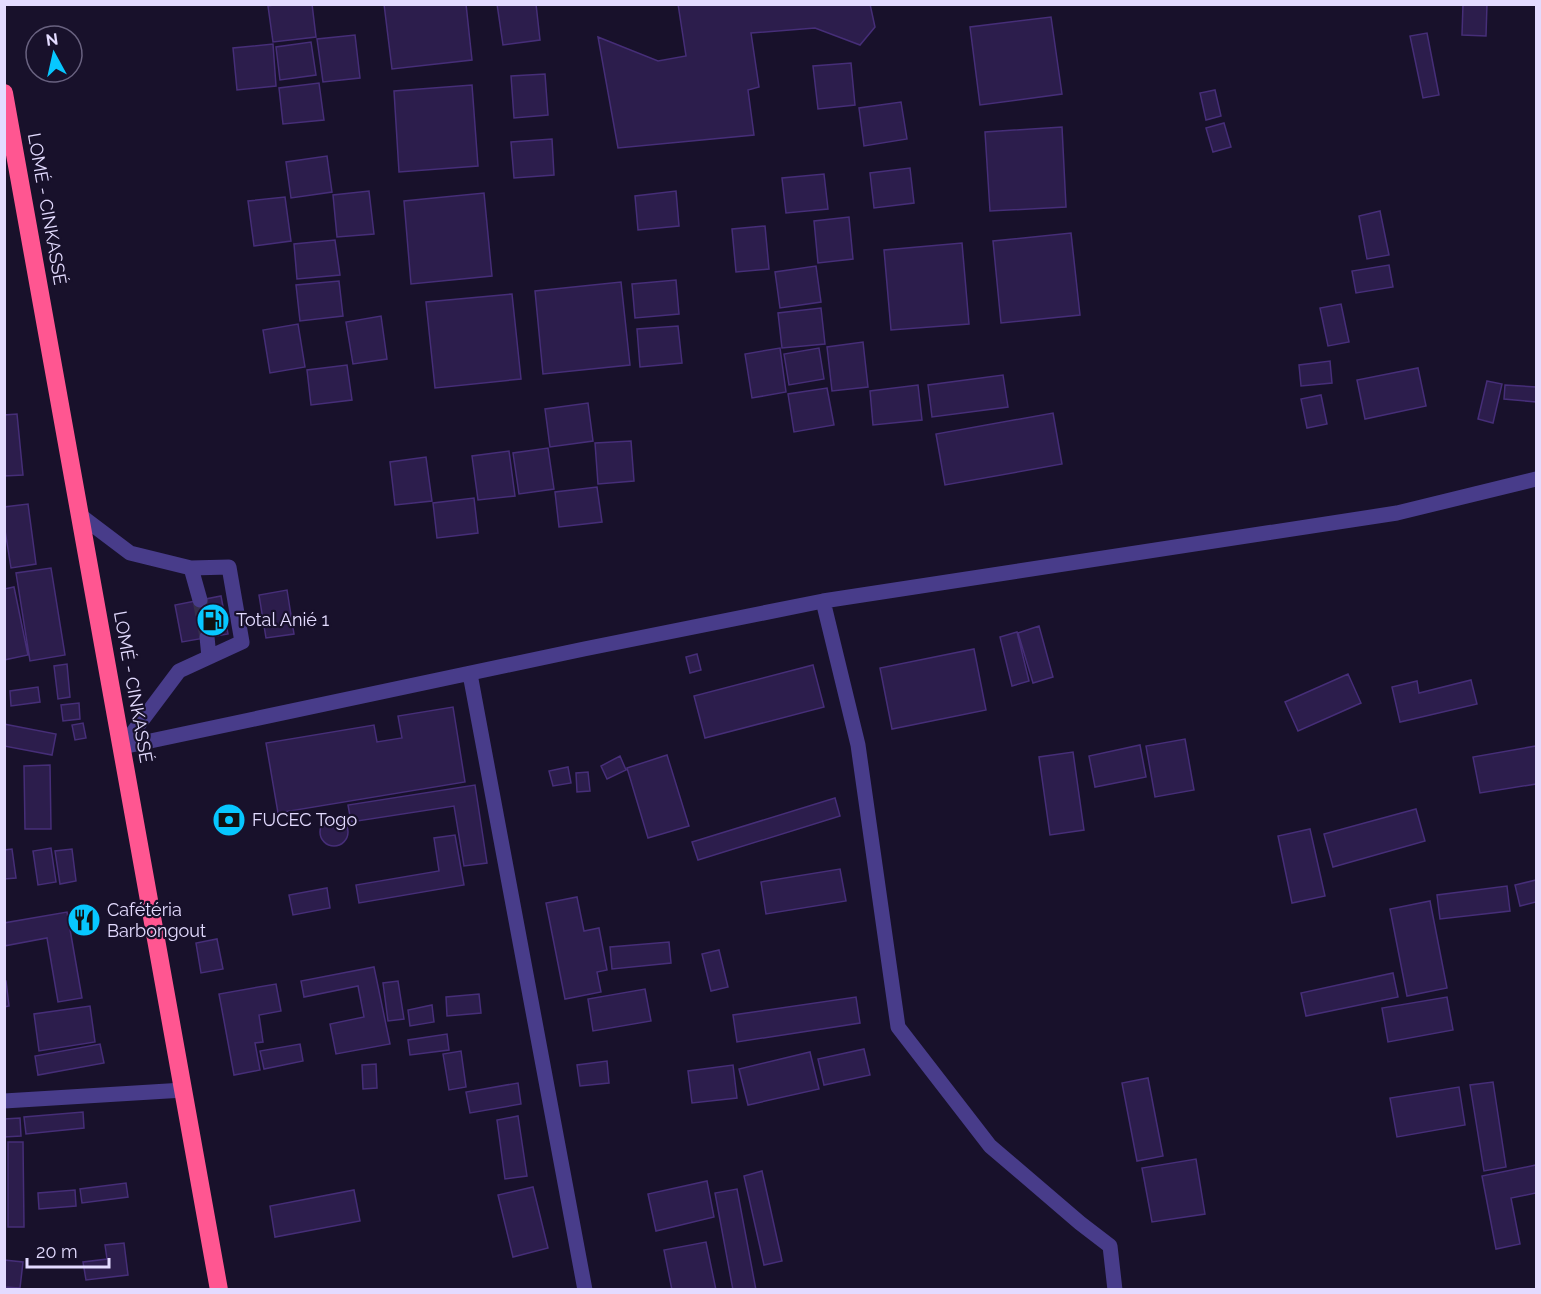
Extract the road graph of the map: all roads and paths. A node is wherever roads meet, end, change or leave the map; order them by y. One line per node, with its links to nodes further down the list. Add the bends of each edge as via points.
1 (4, 93): 3 (highway, LOMÉ - CINKASSÉ)
2 (1536, 479): 6 (street, via 1397,513)
3 (81, 516): 4 (street, via 130,553); 10 (highway, LOMÉ - CINKASSÉ)
4 (191, 568): 5 (street); 8 (street, via 229,567 242,642)
5 (200, 600)
6 (823, 601): 9 (street); 15 (street, via 858,745 898,1027 990,1146 1110,1246)
7 (207, 637): 8 (street)
8 (209, 657): 10 (street, via 179,671)
9 (470, 674): 10 (street); 14 (street)
10 (122, 747): 11 (highway, LOMÉ - CINKASSÉ)
11 (184, 1090): 12 (street); 13 (highway, LOMÉ - CINKASSÉ)
12 (4, 1101)
13 (219, 1290)
14 (585, 1290)
15 (1115, 1290)

